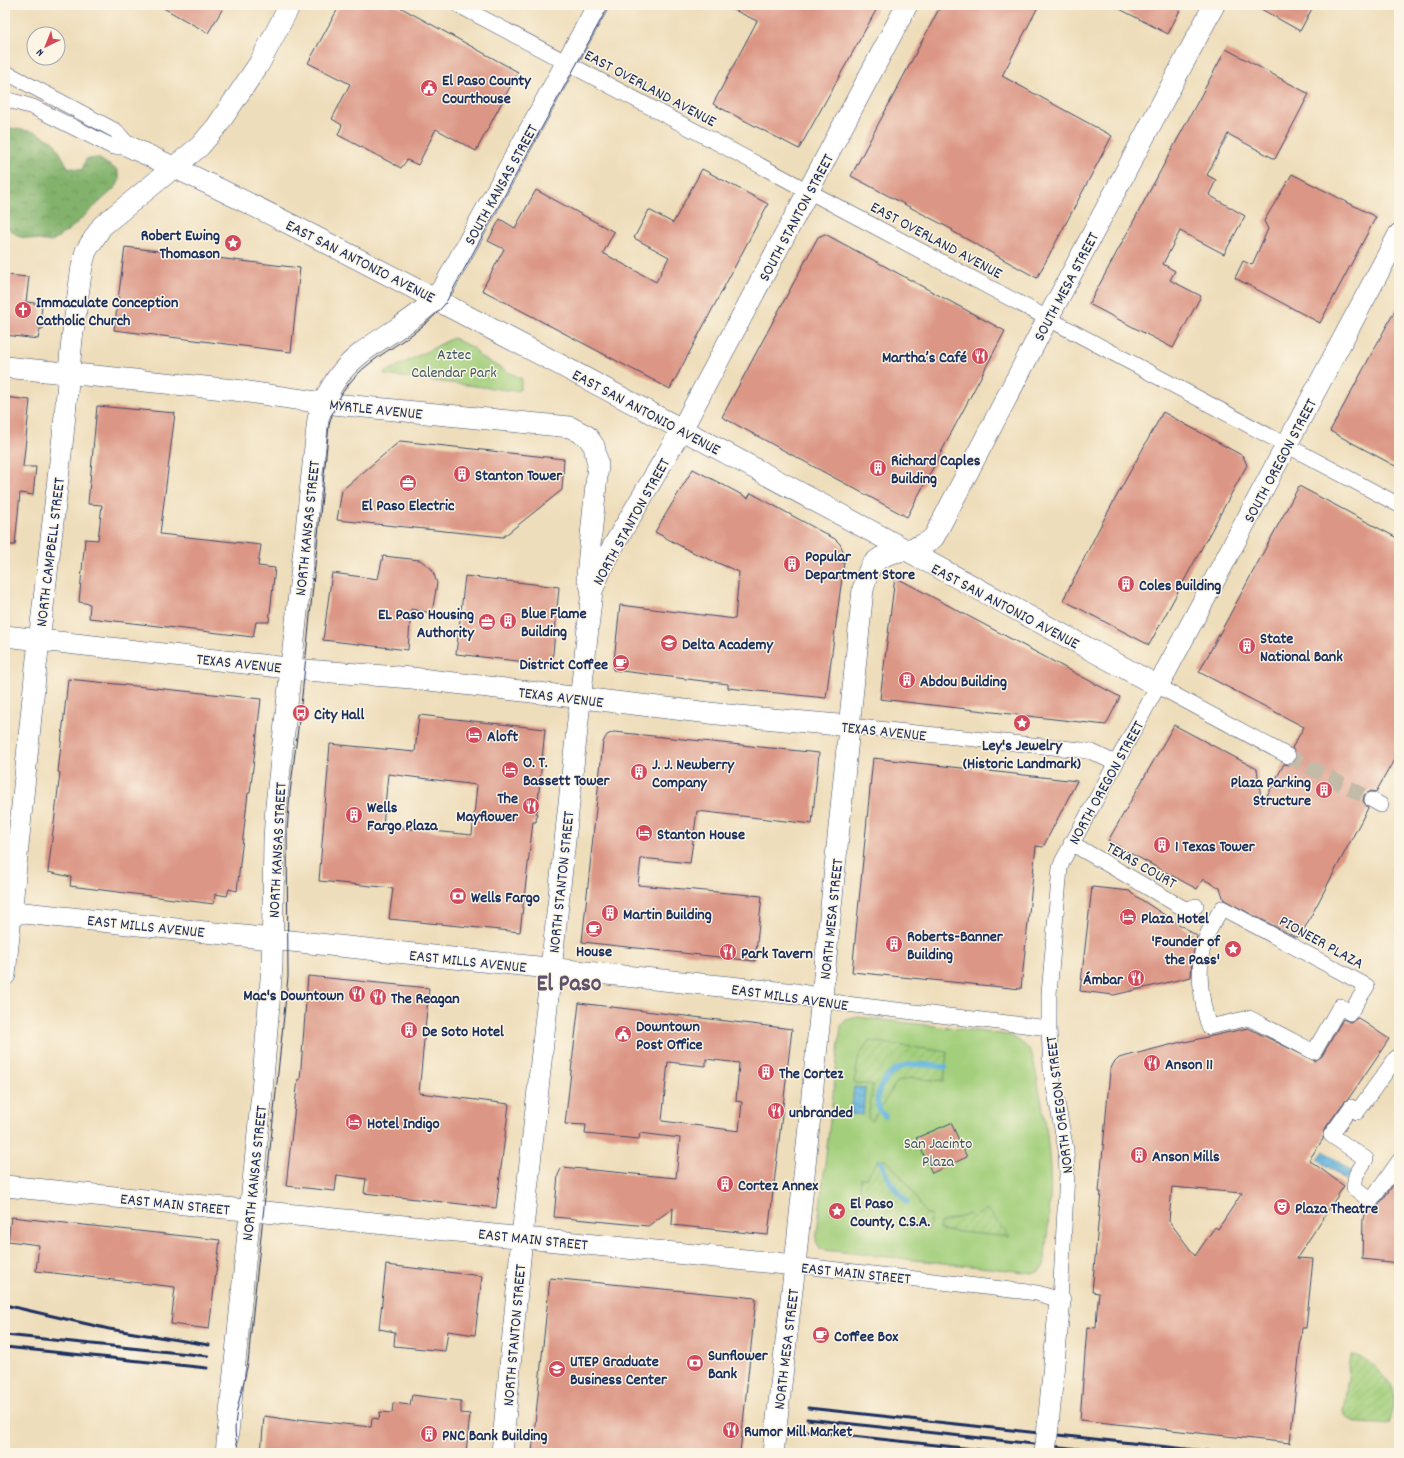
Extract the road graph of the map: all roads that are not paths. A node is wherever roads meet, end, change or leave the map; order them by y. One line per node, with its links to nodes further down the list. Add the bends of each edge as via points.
1 (290, 5): 10 (street, NORTH CAMPBELL STREET, via 259,64 217,126 200,146)
2 (458, 5): 6 (street, EAST OVERLAND AVENUE)
3 (598, 5): 6 (street, SOUTH KANSAS STREET)
4 (907, 5): 11 (street, SOUTH STANTON STREET)
5 (1214, 5): 14 (street, SOUTH MESA STREET)
6 (567, 62): 11 (street, EAST OVERLAND AVENUE); 13 (street, SOUTH KANSAS STREET, via 450,277)
7 (5, 72): 9 (street, EAST SAN ANTONIO AVENUE, via 116,131)
8 (5, 99): 9 (street, via 33,107 112,147)
9 (130, 147): 10 (street, EAST SAN ANTONIO AVENUE)
10 (173, 168): 13 (street, EAST SAN ANTONIO AVENUE, via 315,236); 16 (street, NORTH CAMPBELL STREET, via 102,226 92,240 82,266)
11 (809, 192): 14 (street, EAST OVERLAND AVENUE); 18 (street, SOUTH STANTON STREET)
12 (1399, 234): 19 (street, SOUTH OREGON STREET)
13 (435, 299): 17 (street, NORTH KANSAS STREET, via 348,365 332,384); 18 (street, EAST SAN ANTONIO AVENUE)
14 (1048, 318): 19 (street, EAST OVERLAND AVENUE); 21 (street, SOUTH MESA STREET, via 934,537 922,547)
15 (5, 366): 16 (street, MYRTLE AVENUE)
16 (68, 373): 17 (street, MYRTLE AVENUE, via 266,393); 24 (street, NORTH CAMPBELL STREET)
17 (323, 403): 22 (street, MYRTLE AVENUE, via 570,427 580,431 594,446 598,465 587,576); 25 (street, NORTH KANSAS STREET, via 318,419)
18 (682, 429): 21 (street, EAST SAN ANTONIO AVENUE); 22 (street, NORTH STANTON STREET, via 605,560)
19 (1286, 445): 20 (street, EAST OVERLAND AVENUE); 26 (street, SOUTH OREGON STREET)
20 (1399, 505)
21 (904, 551): 26 (street, EAST SAN ANTONIO AVENUE); 28 (street, NORTH MESA STREET, via 880,559 872,566 863,589)
22 (592, 591): 27 (street, NORTH STANTON STREET)
23 (5, 636): 24 (street, TEXAS AVENUE)
24 (39, 639): 25 (street, TEXAS AVENUE); 33 (street, NORTH CAMPBELL STREET)
25 (291, 668): 27 (street, TEXAS AVENUE, via 412,678); 35 (street, NORTH KANSAS STREET, via 274,840)
26 (1158, 686): 29 (street, EAST SAN ANTONIO AVENUE); 30 (street, NORTH OREGON STREET)
27 (580, 698): 28 (street, TEXAS AVENUE); 36 (street, NORTH STANTON STREET)
28 (849, 726): 30 (street, TEXAS AVENUE, via 1080,750 1092,752); 38 (street, NORTH MESA STREET)
29 (1288, 756)
30 (1116, 763): 31 (street, NORTH OREGON STREET)
31 (1071, 843): 32 (street, TEXAS COURT, via 1183,908); 39 (street, NORTH OREGON STREET, via 1060,868)
32 (1196, 906)
33 (8, 911): 35 (street, EAST MILLS AVENUE); 37 (street, NORTH CAMPBELL STREET)
34 (1215, 920): 34 (street, PIONEER PLAZA, via 1204,941 1200,975 1201,995 1209,1027 1249,1018 1314,1052 1340,1006 1350,1014 1367,986 1222,908)
35 (272, 939): 36 (street, EAST MILLS AVENUE); 43 (street, NORTH KANSAS STREET, via 262,1092)
36 (551, 969): 38 (street, EAST MILLS AVENUE, via 796,994); 44 (street, NORTH STANTON STREET)
37 (5, 975)
38 (822, 999): 39 (street, EAST MILLS AVENUE); 45 (street, NORTH MESA STREET)
39 (1049, 1028): 46 (street, NORTH OREGON STREET, via 1051,1070 1066,1150 1067,1174)
40 (1399, 1059): 41 (street, via 1396,1058 1357,1112 1351,1107 1331,1135 1366,1159 1356,1175 1354,1188 1371,1201)
41 (1399, 1161)
42 (5, 1186): 43 (street, EAST MAIN STREET)
43 (249, 1211): 44 (street, EAST MAIN STREET); 47 (street, NORTH KANSAS STREET)
44 (522, 1237): 45 (street, EAST MAIN STREET); 48 (street, NORTH STANTON STREET)
45 (795, 1265): 46 (street, EAST MAIN STREET, via 1037,1293); 49 (street, NORTH MESA STREET)
46 (1060, 1300): 50 (street, NORTH OREGON STREET, bridge)
47 (226, 1453)
48 (502, 1453)
49 (773, 1453)
50 (1045, 1453)

